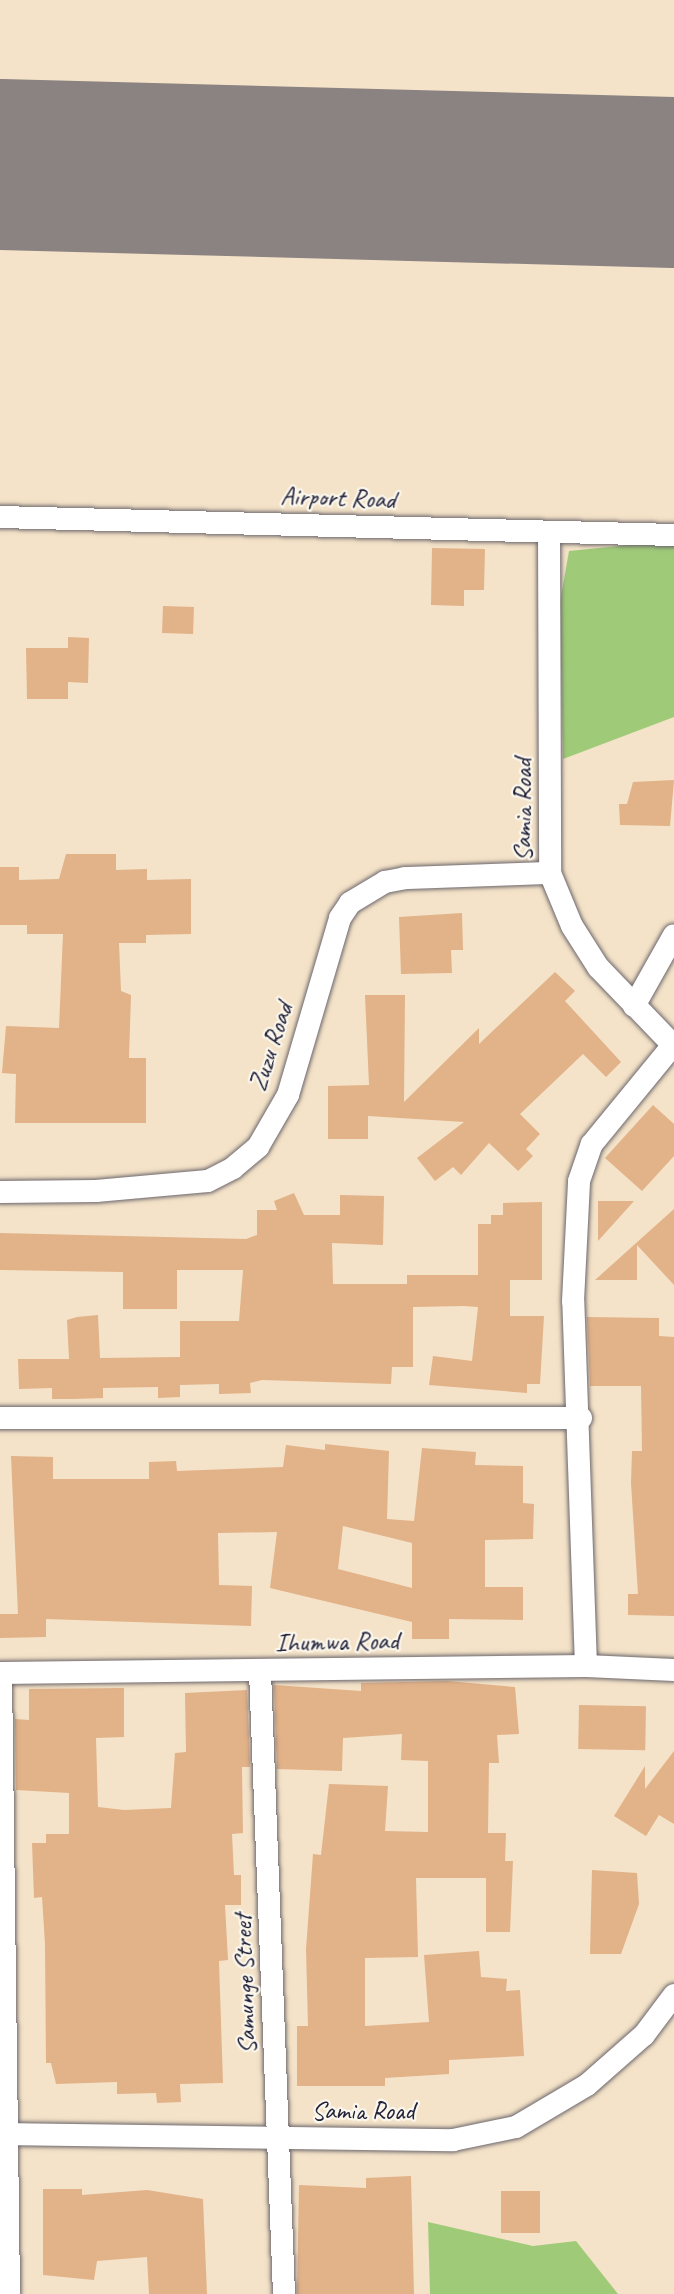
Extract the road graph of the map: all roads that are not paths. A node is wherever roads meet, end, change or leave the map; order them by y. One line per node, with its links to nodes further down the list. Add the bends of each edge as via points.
1 (0, 517): 2 (street, Airport Road)
2 (549, 532): 3 (street, Airport Road); 4 (street, Samia Road)
3 (674, 535)
4 (550, 873): 6 (street, Samia Road, via 572,926 598,967); 8 (street, Zuzu Road, via 405,878 385,882 350,903 340,918 288,1095 258,1147 233,1168 208,1181 96,1191)
5 (674, 935): 6 (street)
6 (634, 1006): 7 (street, Samia Road)
7 (673, 1045): 10 (street, via 592,1144 579,1181 573,1301)
8 (0, 1192)
9 (0, 1418): 10 (street)
10 (581, 1418): 11 (street)
11 (586, 1666): 12 (street, Ihumwa Road); 13 (street, Ihumwa Road)
12 (674, 1670)
13 (260, 1672): 14 (street, Ihumwa Road); 17 (street, Samunge Street)
14 (0, 1673): 16 (street)
15 (674, 1995): 17 (street, Samia Road, via 644,2035 587,2085 516,2127 453,2140)
16 (5, 2134): 17 (street, Samia Road); 18 (street)
17 (280, 2140): 19 (street, Samunge Street)
18 (9, 2294)
19 (284, 2294)

